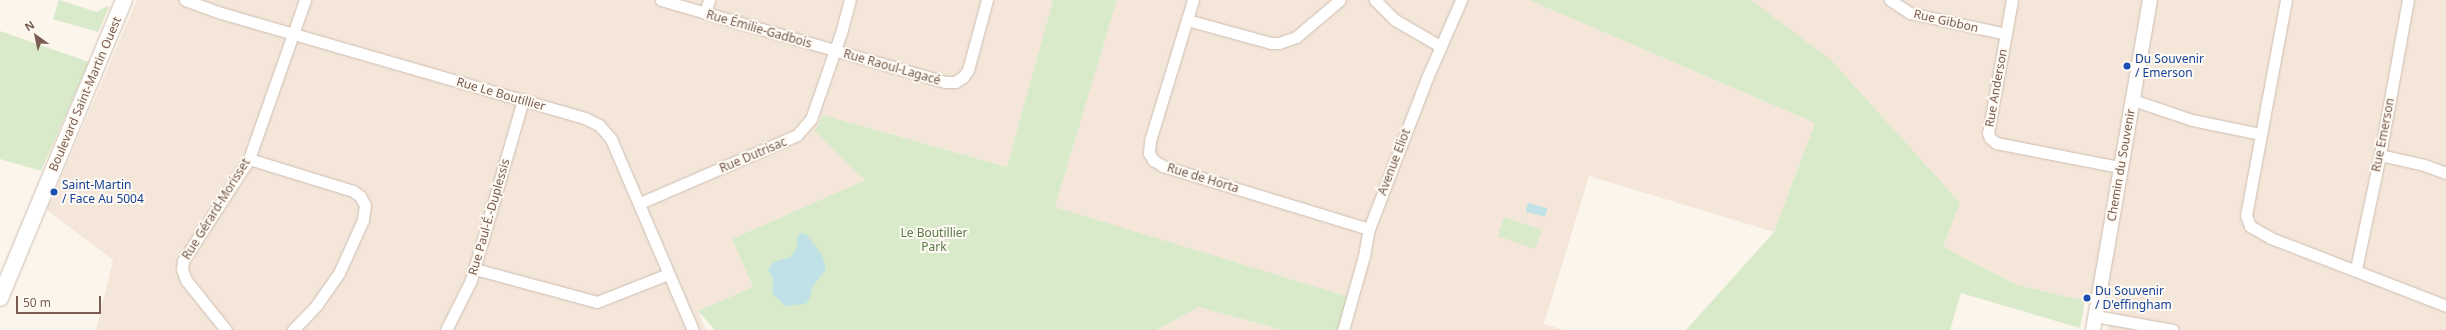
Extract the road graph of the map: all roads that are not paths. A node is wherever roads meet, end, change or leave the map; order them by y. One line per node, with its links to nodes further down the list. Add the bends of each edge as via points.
1 (124, 0): 35 (main road, Boulevard Saint-Martin Ouest)
2 (185, 0): 19 (street, Rue Le Boutillier)
3 (305, 0): 19 (street, Rue Gérard-Morisset)
4 (661, 0): 17 (street, Rue Émilie-Gadbois)
5 (710, 0): 17 (street)
6 (850, 0): 22 (street, Rue Dutrisac)
7 (987, 0): 22 (street, Rue Raoul-Lagacé, via 968,70 955,82 945,82)
8 (1192, 0): 18 (street, Rue de Horta)
9 (1340, 0): 18 (street, via 1296,37 1279,43)
10 (1374, 0): 21 (street, via 1395,20)
11 (1461, 0): 21 (street, Avenue Eliot)
12 (1890, 0): 20 (street, Rue Gibbon, via 1910,13)
13 (2012, 0): 20 (street, Rue Anderson)
14 (2150, 0): 24 (street, Chemin du Souvenir)
15 (2286, 0): 25 (street)
16 (2408, 0): 26 (street, Rue Emerson)
17 (705, 13): 22 (street, Rue Émilie-Gadbois)
18 (1187, 20): 31 (street, Rue de Horta, via 1150,141 1153,160 1163,166)
19 (293, 33): 23 (street, Rue Le Boutillier); 27 (street, Rue Gérard-Morisset)
20 (2006, 34): 28 (street, Rue Anderson, via 1988,130 1991,140)
21 (1440, 46): 31 (street, Avenue Eliot)
22 (834, 50): 30 (street, Rue Dutrisac, via 811,119 797,135)
23 (523, 100): 30 (street, Rue Le Boutillier, via 589,119 604,129); 32 (street, Rue Paul-É.-Duplessis)
24 (2133, 100): 25 (street, via 2192,120); 28 (street, Chemin du Souvenir)
25 (2261, 134): 33 (street, via 2246,215 2250,226 2271,238)
26 (2380, 155): 29 (street); 33 (street, Rue Emerson)
27 (249, 159): 38 (street, Rue Gérard-Morisset, via 182,261 186,280); 39 (street, via 348,189 360,196 365,205 361,225 339,273 317,305)
28 (2120, 167): 37 (street, Chemin du Souvenir)
29 (2446, 173)
30 (640, 203): 34 (street, Rue Le Boutillier)
31 (1369, 229): 42 (street, Avenue Eliot)
32 (475, 269): 34 (street, via 597,302); 40 (street, Rue Paul-É.-Duplessis)
33 (2356, 269): 36 (street)
34 (668, 274): 41 (street, Rue Le Boutillier)
35 (0, 298)
36 (2446, 306)
37 (2096, 316): 43 (street, Chemin du Souvenir); 44 (street)
38 (226, 330)
39 (293, 330)
40 (446, 330)
41 (693, 330)
42 (1343, 330)
43 (2093, 330)
44 (2173, 330)

